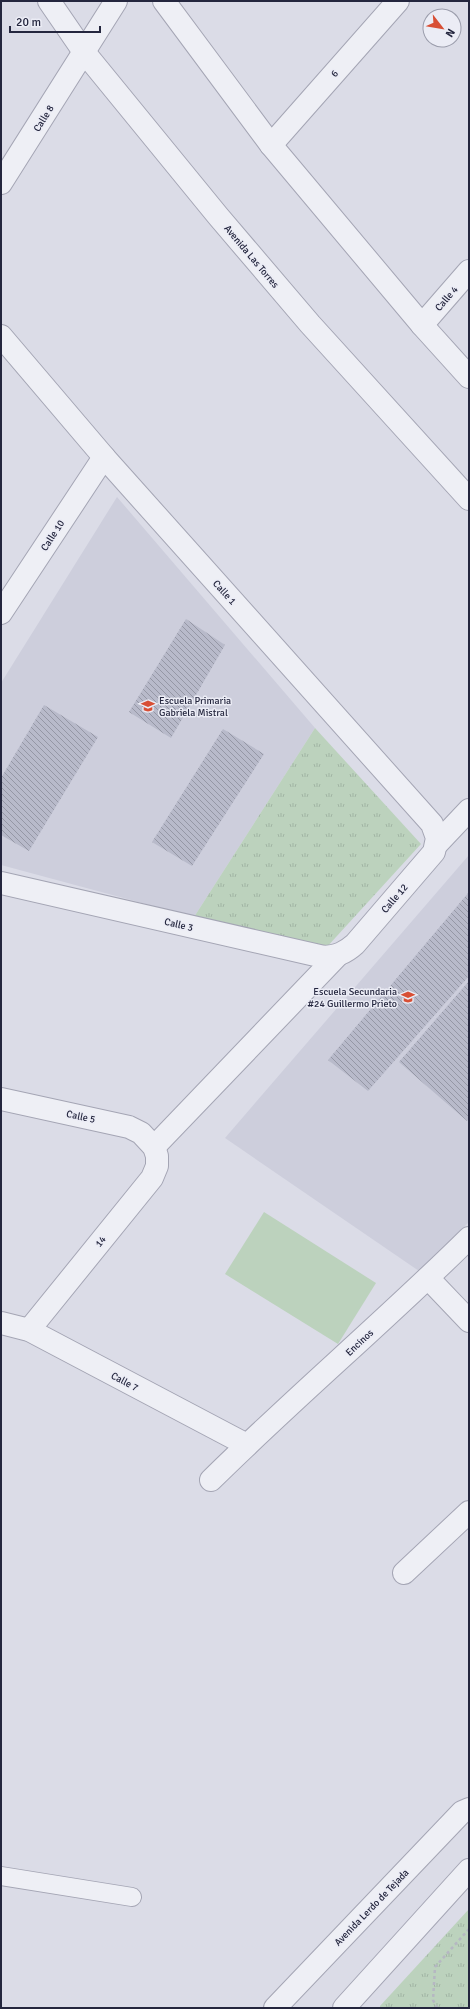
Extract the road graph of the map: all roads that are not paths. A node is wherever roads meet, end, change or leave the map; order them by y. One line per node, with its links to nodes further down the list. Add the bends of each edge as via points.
1 (49, 1): 5 (street, Avenida Las Torres)
2 (116, 1): 5 (street, Calle 8)
3 (164, 1): 6 (street)
4 (398, 1): 6 (street, 6)
5 (84, 52): 7 (street, Calle 8); 13 (street, Avenida Las Torres, via 310,324)
6 (271, 145): 9 (street)
7 (1, 183)
8 (469, 271): 9 (street, Calle 4)
9 (422, 325): 11 (street)
10 (1, 336): 12 (street, Calle 1)
11 (469, 377)
12 (104, 457): 14 (street, Calle 10); 16 (street, Calle 1, via 432,824 436,832)
13 (469, 499)
14 (1, 613)
15 (469, 810): 16 (street, Calle 12)
16 (435, 848): 18 (street, Calle 12)
17 (1, 883): 18 (street, Calle 3, via 324,956)
18 (346, 950): 20 (street, Calle 12)
19 (1, 1099): 20 (street, Calle 5, via 129,1127 140,1133)
20 (154, 1147): 25 (street, 14, via 157,1166 152,1178)
21 (469, 1238): 22 (street, Encinos)
22 (428, 1278): 23 (street); 26 (street, Encinos)
23 (469, 1321)
24 (1, 1323): 25 (street, Calle 7)
25 (28, 1330): 26 (street, Calle 7)
26 (247, 1445): 27 (street, Encinos)
27 (211, 1480)
28 (469, 1512): 29 (street)
29 (404, 1573)
30 (469, 1809): 34 (street, Avenida Lerdo de Tejada, via 462,1812)
31 (469, 1870): 35 (street)
32 (1, 1876): 33 (lane)
33 (132, 1897)
34 (275, 2008)
35 (344, 2008)

